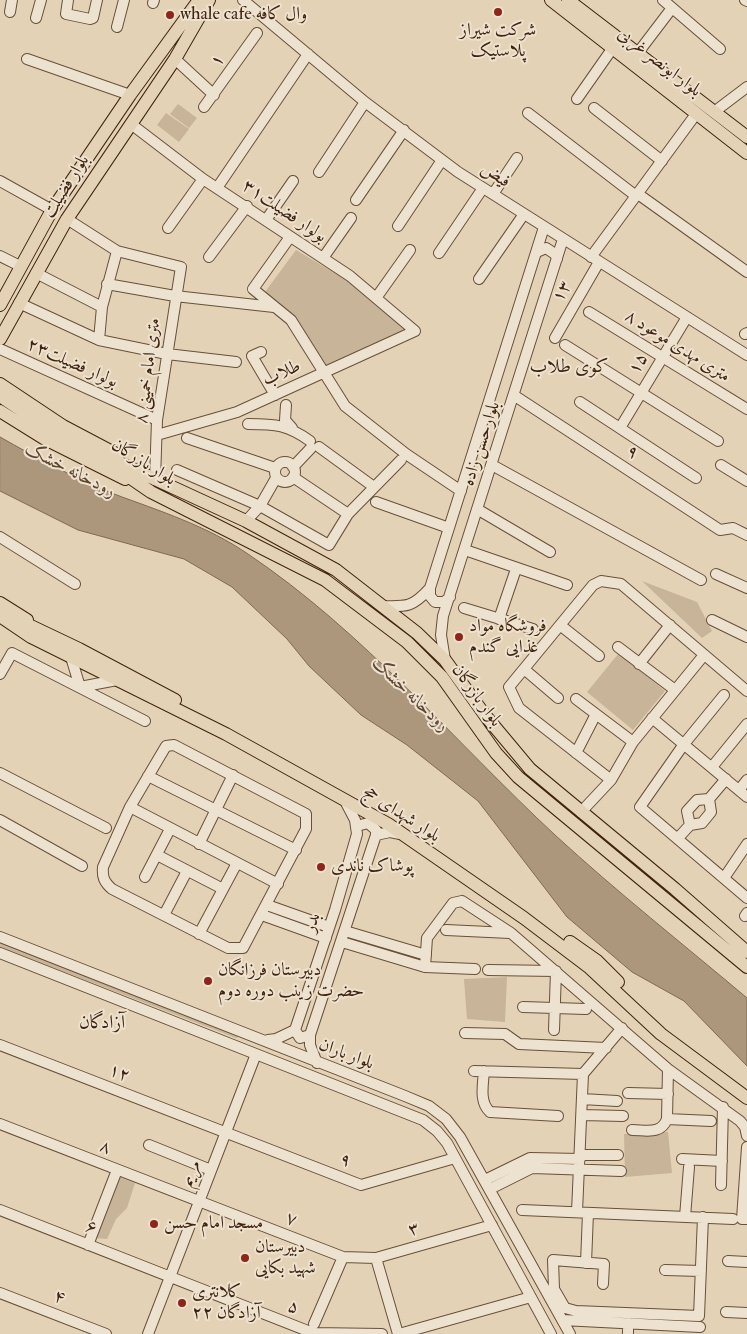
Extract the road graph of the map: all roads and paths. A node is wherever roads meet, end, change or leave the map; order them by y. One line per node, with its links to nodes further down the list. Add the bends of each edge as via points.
1 (12, 0): 14 (street)
2 (41, 0): 15 (street)
3 (68, 0): 4 (street, via 66,14 90,19)
4 (97, 0)
5 (124, 0): 16 (street)
6 (209, 0): 12 (main road, بلوار فضیلت)
7 (217, 0): 23 (main road, بلوار فضیلت)
8 (243, 0): 20 (street, فیض)
9 (551, 0): 18 (main road, بلوار ابونصر غربی)
10 (568, 0): 21 (main road, بلوار ابونصر غربی)
11 (662, 0): 13 (street)
12 (196, 6): 23 (main road, بلوار فضیلت); 25 (main road, بلوار فضیلت)
13 (672, 8): 19 (street); 21 (street)
14 (10, 12)
15 (36, 18)
16 (117, 27)
17 (257, 33): 26 (street, ۱)
18 (612, 49): 27 (street); 33 (main road, بلوار ابونصر غربی)
19 (720, 49)
20 (308, 54): 28 (street, فیض); 47 (street)
21 (637, 54): 31 (main road, بلوار ابونصر غربی)
22 (27, 59): 25 (street)
23 (175, 60): 26 (street); 34 (main road, بلوار فضیلت)
24 (747, 87): 31 (street)
25 (130, 95): 37 (main road, بلوار فضیلت)
26 (214, 95): 29 (street, ۱)
27 (577, 99)
28 (365, 102): 35 (street, فیض); 43 (street)
29 (204, 107)
30 (594, 108): 42 (street)
31 (714, 112): 36 (main road, بلوار ابونصر غربی)
32 (528, 113): 50 (street)
33 (696, 114): 38 (main road, بلوار ابونصر غربی); 42 (street, ۱۳)
34 (131, 124): 39 (main road, بلوار فضیلت); 44 (street, بولوار فضیلت۳۱)
35 (404, 130): 41 (street, فیض); 51 (street)
36 (747, 138)
37 (95, 148): 39 (main road); 53 (main road, بلوار فضیلت)
38 (747, 153)
39 (107, 157): 56 (main road, بلوار فضیلت)
40 (517, 158): 49 (street)
41 (442, 160): 48 (street, فیض); 58 (street)
42 (662, 161): 50 (street, ۱۳)
43 (319, 172)
44 (203, 179): 47 (street, بولوار فضیلت۳۱); 60 (street)
45 (0, 181): 53 (street)
46 (294, 181): 57 (street)
47 (217, 188): 52 (street, بولوار فضیلت۳۱)
48 (483, 188): 49 (street, فیض); 66 (street)
49 (493, 194): 54 (street, فیض)
50 (637, 195): 71 (street, ۱۳); 73 (street)
51 (356, 200)
52 (247, 206): 57 (street, بولوار فضیلت۳۱); 68 (street)
53 (52, 210): 72 (main road, بلوار فضیلت)
54 (524, 214): 59 (street, فیض); 75 (street)
55 (351, 218): 69 (street)
56 (67, 219): 64 (street); 74 (main road, بلوار فضیلت)
57 (266, 220): 61 (street, بولوار فضیلت۳۱)
58 (398, 226)
59 (544, 227): 62 (street, فیض); 65 (street, بلوارحسن زاده)
60 (168, 228)
61 (290, 237): 69 (street, بولوار فضیلت۳۱); 82 (street, via 253,289)
62 (563, 239): 70 (street, بلوارحسن زاده); 71 (street, فیض)
63 (410, 250): 79 (street)
64 (117, 251): 76 (street); 77 (street, ۸ متری امام خمینی, via 181,267)
65 (536, 252): 70 (street, via 546,248); 126 (street, بلوارحسن زاده)
66 (438, 253)
67 (0, 256): 72 (street)
68 (209, 257)
69 (323, 258): 79 (street, بولوار فضیلت۳۱)
70 (557, 258): 101 (street, بلوارحسن زاده)
71 (595, 259): 84 (street, فیض); 86 (street, ۱۳)
72 (20, 266): 78 (main road, بلوار فضیلت)
73 (747, 272)
74 (36, 273): 80 (main road, بلوار فضیلت); 81 (street)
75 (479, 279)
76 (107, 284): 77 (street); 81 (street)
77 (175, 296): 82 (street); 92 (street, ۸ متری امام خمینی)
78 (2, 297)
79 (376, 298): 85 (street, بولوار فضیلت۳۱)
80 (19, 304): 87 (main road, بلوار فضیلت); 88 (street)
81 (102, 307): 88 (street)
82 (275, 307): 96 (street, via 291,320)
83 (589, 312): 94 (street, ۸ متری مهدی موعود)
84 (687, 317): 93 (street, فیض); 94 (street, ۱۵)
85 (415, 331): 96 (street, طلاب)
86 (555, 338)
87 (0, 339)
88 (99, 340): 92 (street)
89 (565, 344): 98 (street)
90 (0, 349): 106 (street, بولوار فضیلت۲۳)
91 (261, 352): 99 (street, via 252,356)
92 (167, 354): 95 (street); 106 (street, ۸ متری امام خمینی)
93 (747, 355)
94 (662, 357): 98 (street, ۱۵); 104 (street, ۸ متری مهدی موعود)
95 (236, 362)
96 (323, 374): 99 (street, طلاب); 126 (street, via 345,406)
97 (0, 384): 125 (main road, via 63,426 134,464)
98 (641, 392): 111 (street, ۱۵); 114 (street)
99 (275, 395): 112 (street, طلاب, via 237,412)
100 (0, 396): 125 (main road, بلوار بازرگان, via 57,434)
101 (515, 396): 117 (street, بلوارحسن زاده); 133 (street, ۹, via 720,530 734,528)
102 (580, 402): 111 (street)
103 (286, 404): 107 (street)
104 (747, 409)
105 (0, 411): 125 (main road, via 45,439)
106 (157, 420): 112 (street, ۸ متری امام خمینی)
107 (285, 420): 109 (street); 110 (street)
108 (248, 424): 109 (street)
109 (274, 424): 110 (street)
110 (292, 428): 115 (street)
111 (620, 428): 122 (street)
112 (157, 435): 125 (street, ۸ متری امام خمینی)
113 (188, 438): 121 (street)
114 (718, 441)
115 (314, 445): 120 (street); 124 (street, via 365,480)
116 (401, 460): 124 (street)
117 (492, 465): 129 (street, بلوارحسن زاده); 139 (street)
118 (722, 465): 123 (street)
119 (177, 470): 128 (street)
120 (293, 472): 121 (street, via 285,482); 121 (street, via 289,463 282,462); 130 (street)
121 (276, 473): 128 (street)
122 (696, 478)
123 (747, 481)
124 (377, 484): 130 (street)
125 (153, 486): 131 (main road, بلوار بازرگان); 215 (main road, بلوار بازرگان, via 325,580 407,642 442,676 496,753 518,777)
126 (461, 492): 132 (street, بلوارحسن زاده)
127 (376, 502): 132 (street)
128 (260, 506): 130 (street, via 329,544); 131 (street)
129 (477, 509): 135 (street, بلوارحسن زاده); 136 (street)
130 (348, 514)
131 (246, 522): 146 (main road, بلوار بازرگان, via 336,570)
132 (449, 528): 142 (street, بلوارحسن زاده)
133 (747, 534)
134 (0, 537): 140 (street)
135 (465, 550): 137 (street); 144 (street, بلوارحسن زاده)
136 (550, 552)
137 (516, 569): 141 (street); 150 (street)
138 (716, 574): 143 (street)
139 (701, 580)
140 (75, 584)
141 (567, 585)
142 (430, 588): 144 (street, via 430,596 436,602 444,602); 146 (street, via 418,602 404,607)
143 (747, 588)
144 (450, 597): 162 (street, بلوارحسن زاده, via 443,616 441,636)
145 (0, 602): 156 (main road)
146 (382, 606): 162 (main road, بلوار بازرگان)
147 (464, 608): 150 (street)
148 (0, 610): 156 (main road, بلوار شهدای حج)
149 (0, 616): 156 (main road, بلوار شهدای حج)
150 (499, 619): 155 (street)
151 (712, 620): 157 (street)
152 (0, 624): 156 (main road)
153 (560, 625): 154 (street, via 593,585 601,581 622,584); 160 (street); 164 (street)
154 (670, 626): 159 (street); 163 (street)
155 (533, 629)
156 (34, 632): 161 (main road, بلوار شهدای حج); 257 (main road, بلوار شهدای حج, via 270,749 382,812 596,961 665,1029)
157 (747, 637)
158 (618, 647): 163 (street)
159 (704, 655): 170 (street); 171 (street)
160 (600, 656)
161 (71, 657): 166 (street); 167 (main road, بلوار شهدای حج)
162 (445, 660): 194 (main road, بلوار بازرگان, via 524,762)
163 (640, 664): 170 (street)
164 (524, 669): 173 (street); 181 (street, via 510,687 519,708)
165 (0, 674): 169 (street, via 12,653)
166 (77, 675): 168 (street); 169 (street)
167 (117, 680): 168 (street); 190 (main road, بلوار شهدای حج, via 226,734)
168 (95, 684): 169 (street)
169 (80, 687): 177 (street)
170 (675, 690): 176 (street)
171 (747, 691)
172 (724, 695): 180 (street)
173 (558, 698)
174 (576, 698): 175 (street)
175 (596, 714): 179 (street); 181 (street)
176 (652, 718): 179 (street); 180 (street)
177 (145, 721)
178 (747, 724): 182 (street)
179 (632, 742): 187 (street)
180 (684, 744): 182 (street); 202 (street, via 640,808)
181 (576, 753): 187 (street)
182 (712, 767): 186 (street)
183 (0, 773): 198 (street)
184 (233, 775): 185 (street, via 174,745 166,746); 193 (street); 205 (street, via 306,814 306,830)
185 (148, 776): 192 (street); 193 (street)
186 (726, 779): 189 (street); 191 (street)
187 (611, 780): 194 (street)
188 (747, 780): 189 (street)
189 (743, 793)
190 (343, 798): 197 (street); 200 (main road, بلوار شهدای حج)
191 (709, 800): 196 (street, via 711,812 702,823); 196 (street, via 697,800 687,811)
192 (130, 807): 199 (street); 218 (street, via 102,867 102,875 112,889)
193 (216, 809): 203 (street); 205 (street)
194 (582, 812): 214 (main road, بلوار بازرگان)
195 (0, 820): 208 (street)
196 (690, 825): 202 (street)
197 (357, 826): 201 (street, via 368,823); 221 (street, بدر)
198 (106, 828)
199 (170, 829): 203 (street); 206 (street)
200 (404, 834): 201 (street); 260 (main road, بلوار شهدای حج, via 590,968 661,1034)
201 (376, 835): 224 (street, بدر)
202 (678, 838): 211 (street)
203 (199, 844): 207 (street)
204 (747, 844): 211 (street)
205 (296, 850): 212 (street)
206 (156, 855): 209 (street); 210 (street)
207 (236, 863): 212 (street); 213 (street)
208 (82, 866)
209 (187, 871): 213 (street); 218 (street)
210 (145, 877)
211 (724, 878): 216 (street)
212 (278, 884): 217 (street)
213 (223, 889): 226 (street)
214 (675, 889): 215 (main road); 232 (main road, بلوار بازرگان)
215 (664, 897): 236 (main road, بلوار بازرگان)
216 (747, 898)
217 (267, 905): 219 (street); 220 (street)
218 (164, 915): 226 (street)
219 (262, 915): 222 (street); 226 (street, via 242,948 228,948)
220 (304, 918): 221 (street); 222 (street)
221 (329, 927): 229 (street, بدر)
222 (299, 928): 229 (street)
223 (446, 930): 225 (street)
224 (345, 931): 227 (street); 230 (street, بدر)
225 (511, 933): 234 (street, via 462,901 457,901 426,938); 239 (street)
226 (200, 934)
227 (360, 935): 231 (street); 234 (street)
228 (0, 937): 240 (street, بلوار باران)
229 (326, 938): 246 (street, بدر)
230 (342, 942): 231 (street); 249 (street, بدر)
231 (355, 946): 235 (street)
232 (747, 952)
233 (0, 953): 244 (street, بلوار باران)
234 (426, 955): 235 (street)
235 (425, 967): 237 (street)
236 (747, 967)
237 (475, 969)
238 (488, 970): 239 (street)
239 (556, 971): 242 (street); 245 (street)
240 (163, 1001): 244 (street); 250 (street, بلوار باران)
241 (523, 1007): 242 (street)
242 (554, 1007): 243 (street); 247 (street)
243 (586, 1009)
244 (158, 1015): 253 (street, بلوار باران)
245 (622, 1028): 252 (street); 255 (street)
246 (295, 1030): 249 (street, via 300,1038); 250 (street)
247 (554, 1030)
248 (465, 1033): 252 (street, via 505,1034 519,1044)
249 (310, 1035): 254 (street)
250 (266, 1040): 254 (street, بلوار باران)
251 (0, 1045): 271 (street, ۱۲)
252 (606, 1048): 256 (street)
253 (256, 1054): 271 (street, مریم); 276 (street, بلوار باران, via 423,1120 437,1131)
254 (317, 1063): 282 (street, بلوار باران, via 429,1106 446,1119 460,1137)
255 (668, 1069): 259 (street); 263 (street)
256 (583, 1074): 261 (street); 265 (street, via 479,1071 484,1107 490,1112)
257 (747, 1088)
258 (628, 1093): 259 (street)
259 (668, 1094): 267 (street)
260 (747, 1098)
261 (582, 1099): 262 (street); 264 (street)
262 (617, 1101)
263 (723, 1107): 272 (street, via 745,1127); 277 (street)
264 (582, 1115): 266 (street); 278 (street)
265 (558, 1116)
266 (624, 1116)
267 (667, 1119): 268 (street); 270 (street, via 660,1130)
268 (712, 1121)
269 (0, 1124): 279 (street, ۸)
270 (632, 1130)
271 (226, 1133): 276 (street, ۹, via 361,1185); 280 (street, مریم)
272 (747, 1136)
273 (149, 1145): 280 (street)
274 (747, 1147): 292 (street, via 742,1219)
275 (618, 1155): 278 (street)
276 (455, 1158): 293 (street, بلوار باران)
277 (722, 1160): 283 (street); 289 (street, via 685,1163)
278 (580, 1161): 281 (street); 282 (street, via 532,1168); 287 (street)
279 (117, 1170): 284 (street, ۸); 294 (street)
280 (211, 1170): 284 (street, مریم)
281 (622, 1171)
282 (488, 1185): 308 (street, بلوار باران)
283 (721, 1185)
284 (199, 1202): 295 (street, ۷); 302 (street, مریم)
285 (0, 1210): 294 (street, ۶)
286 (522, 1210): 287 (street)
287 (577, 1212): 288 (street)
288 (588, 1213): 289 (street); 299 (street)
289 (685, 1216): 290 (street)
290 (703, 1217): 291 (street); 301 (street)
291 (733, 1218)
292 (747, 1219)
293 (492, 1225): 296 (street, ۳); 305 (street, بلوار باران)
294 (88, 1245): 302 (street, ۶)
295 (343, 1257): 296 (street, ۳); 310 (street)
296 (376, 1258): 315 (street)
297 (728, 1261): 298 (street)
298 (747, 1262)
299 (586, 1263): 301 (street, via 553,1260 554,1289 565,1308 699,1316); 303 (street, via 604,1264)
300 (665, 1270): 301 (street)
301 (701, 1271)
302 (170, 1277): 313 (street, مریم); 314 (street, ۵, via 313,1333)
303 (603, 1284)
304 (0, 1293): 312 (street, ۴)
305 (531, 1297): 315 (street); 316 (street, بلوار باران)
306 (726, 1312): 307 (street)
307 (747, 1313)
308 (562, 1320): 309 (street); 317 (street, بلوار باران)
309 (628, 1323): 311 (street); 318 (street)
310 (314, 1324)
311 (700, 1326)
312 (106, 1334)
313 (148, 1334)
314 (382, 1334)
315 (398, 1334)
316 (551, 1334)
317 (570, 1334)
318 (628, 1334)

